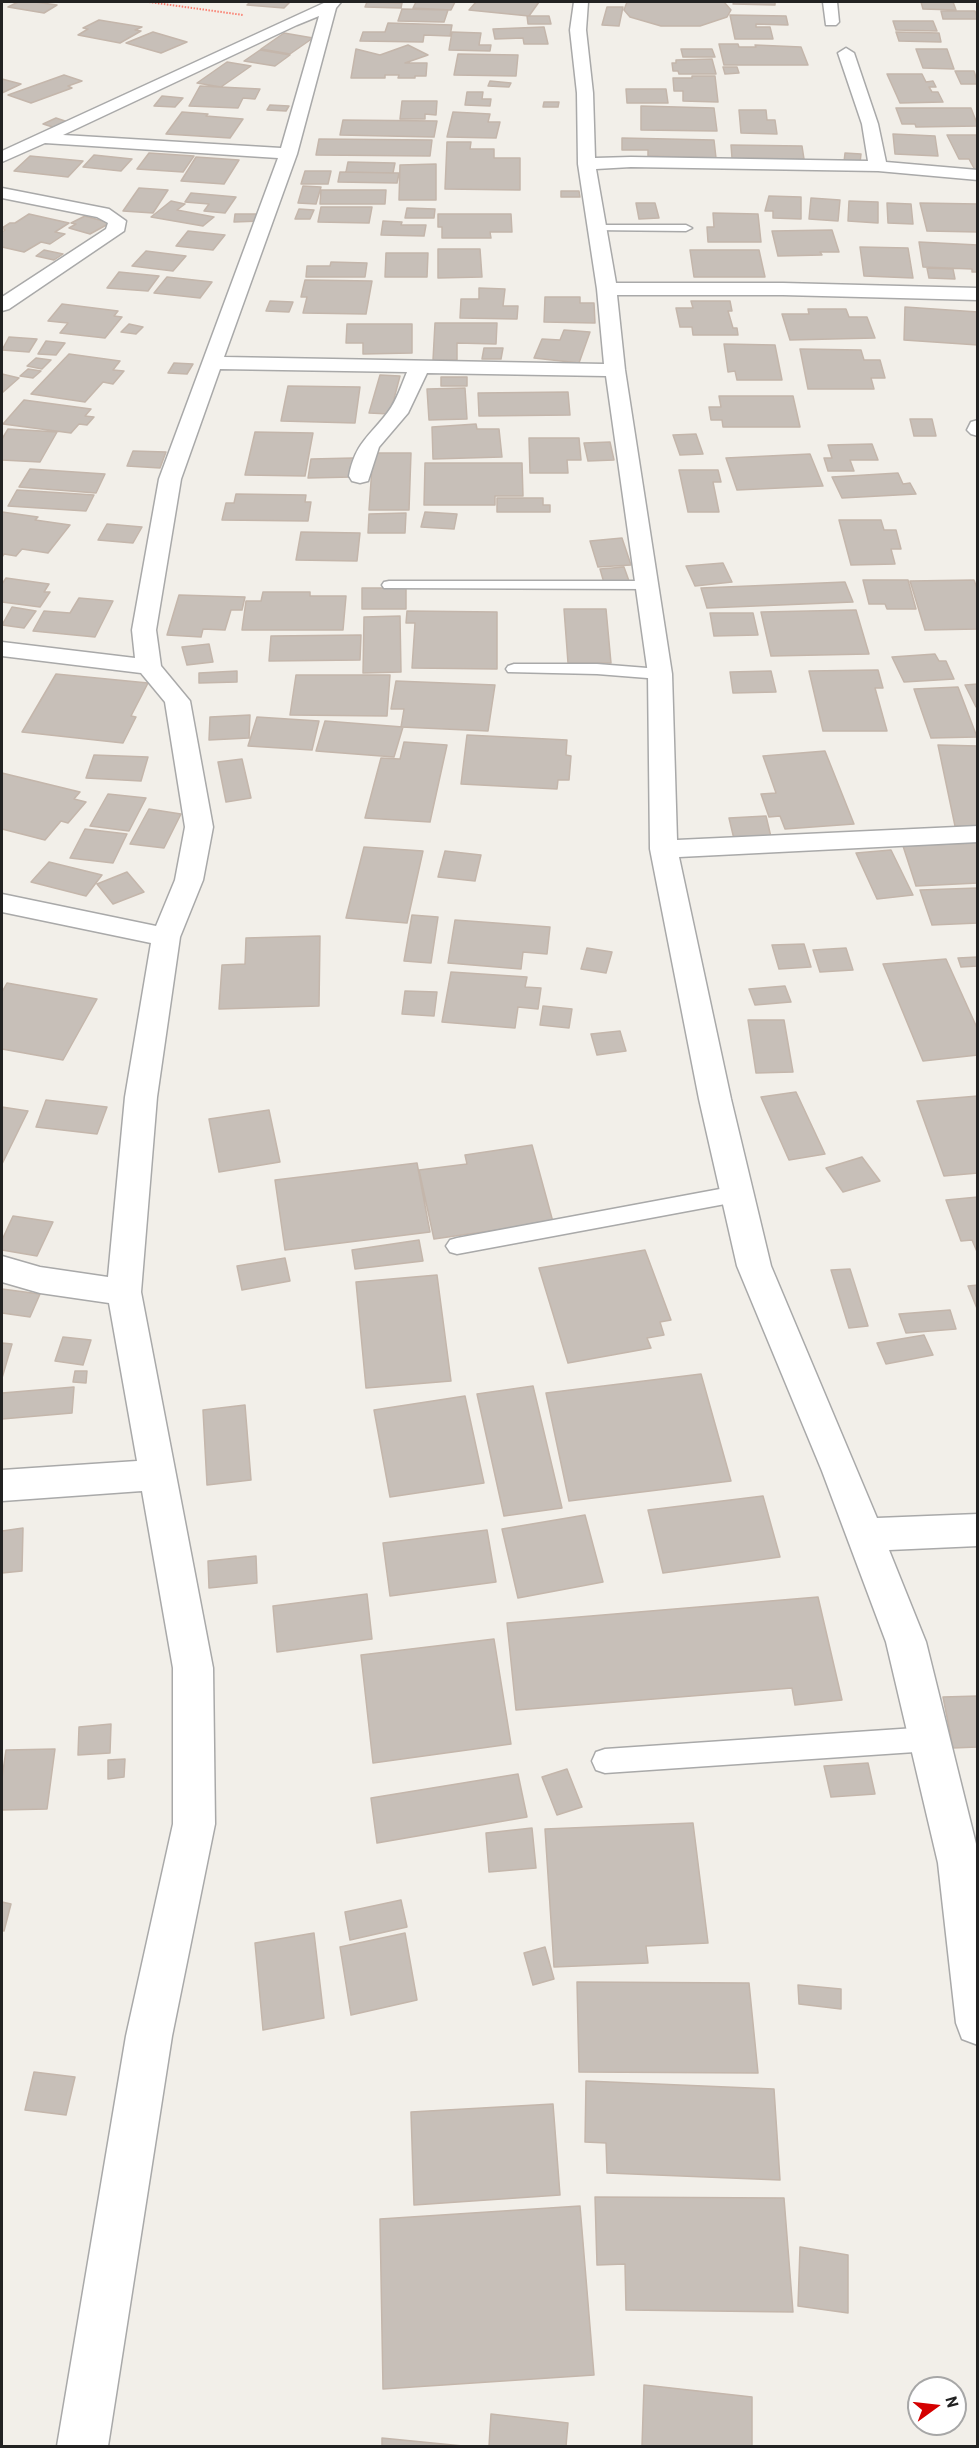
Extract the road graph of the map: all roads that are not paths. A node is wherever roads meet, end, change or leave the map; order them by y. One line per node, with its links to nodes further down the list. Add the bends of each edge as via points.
1 (581, 2): 9 (street, via 578,30 585,93)
2 (830, 2): 4 (street)
3 (331, 4): 6 (street); 7 (street)
4 (831, 22)
5 (846, 53): 10 (street, via 870,124)
6 (45, 139): 7 (street); 8 (street)
7 (288, 154): 18 (street)
8 (2, 157)
9 (586, 164): 10 (street); 13 (street)
10 (878, 166): 11 (street)
11 (978, 175)
12 (2, 193): 17 (street, via 103,213 117,221 115,231 98,244)
13 (596, 228): 14 (lane); 15 (street)
14 (686, 228)
15 (607, 289): 16 (street); 20 (street)
16 (978, 294)
17 (2, 305)
18 (213, 363): 19 (street); 25 (street, via 170,479 144,630)
19 (420, 366): 20 (street); 21 (street, via 398,413 362,457)
20 (615, 370): 23 (street)
21 (360, 476)
22 (389, 585): 23 (lane)
23 (647, 585): 27 (street)
24 (2, 649): 25 (street)
25 (149, 667): 31 (street, via 177,700 200,827 189,880)
26 (514, 669): 27 (lane)
27 (660, 674): 29 (street)
28 (978, 834): 29 (street)
29 (664, 849): 32 (street)
30 (2, 903): 31 (street)
31 (166, 937): 35 (street, via 141,1097)
32 (736, 1194): 33 (lane); 39 (street, via 754,1266)
33 (457, 1246)
34 (2, 1269): 35 (street, via 40,1280)
35 (124, 1292): 36 (street)
36 (157, 1475): 37 (street); 43 (street, via 193,1668 194,1824 149,2036)
37 (2, 1486)
38 (978, 1530): 39 (street)
39 (865, 1534): 40 (street, via 906,1642)
40 (930, 1739): 41 (lane); 42 (street, via 959,1863)
41 (605, 1761)
42 (978, 2023)
43 (82, 2446)

